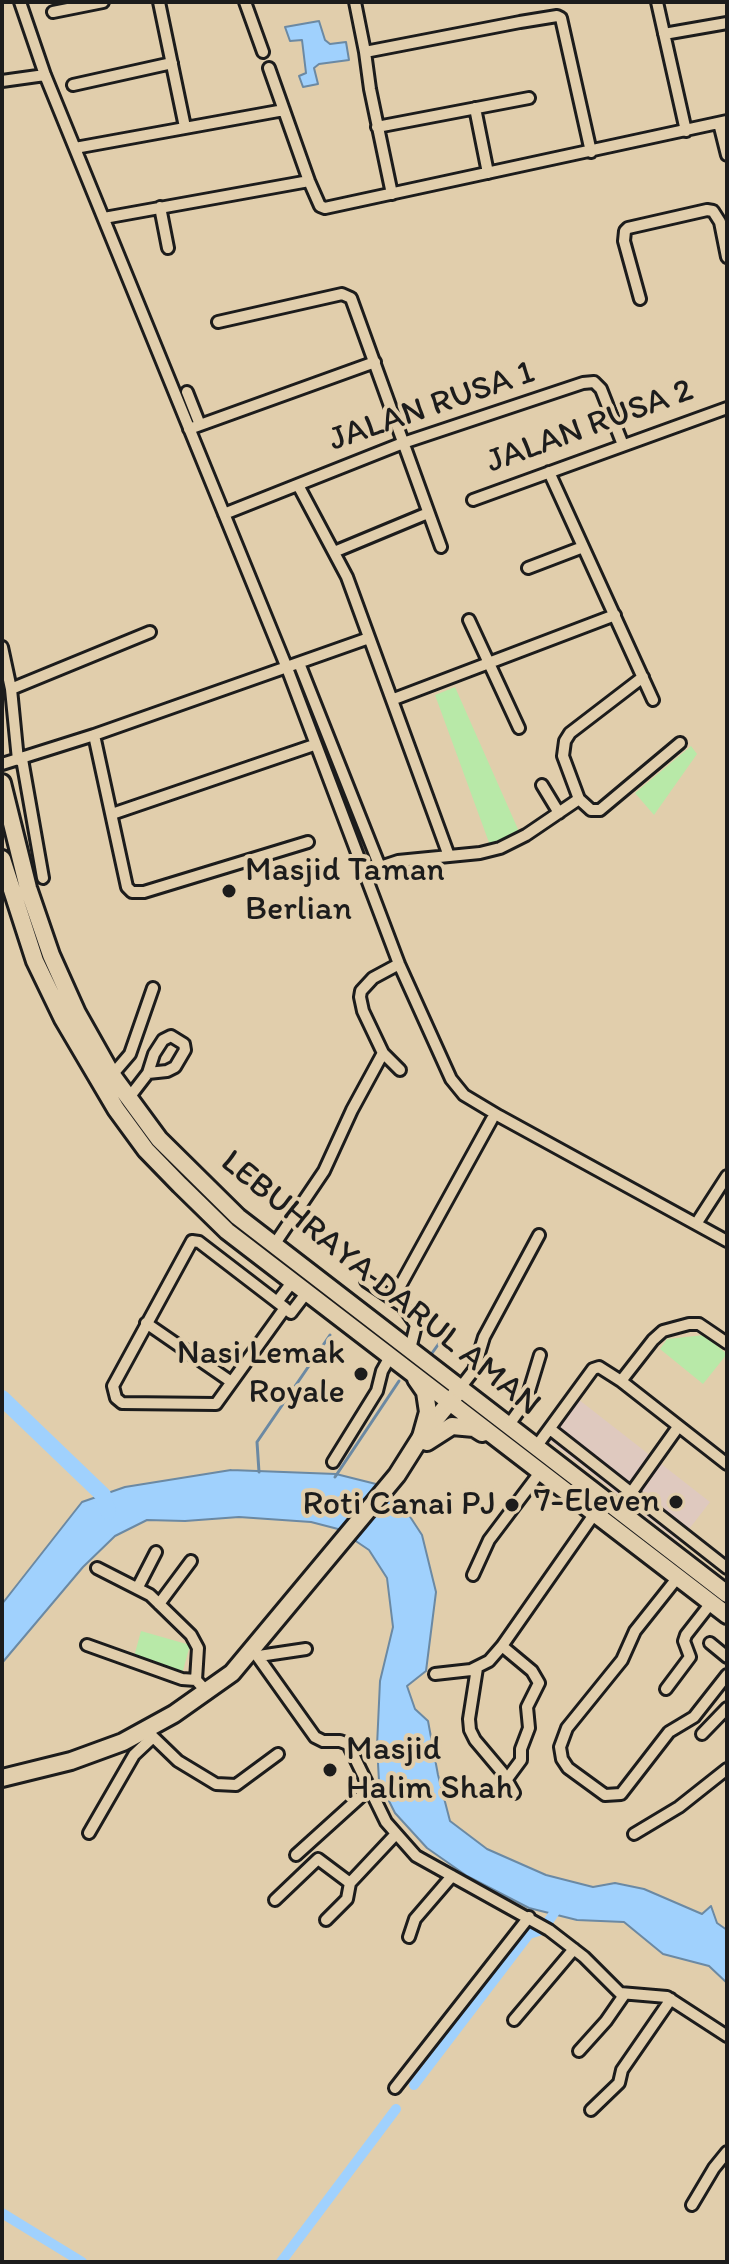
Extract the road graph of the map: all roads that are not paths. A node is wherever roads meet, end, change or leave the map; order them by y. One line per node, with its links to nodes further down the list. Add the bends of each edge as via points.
1 (20, 2): 14 (street)
2 (103, 2): 7 (street)
3 (159, 2): 12 (street)
4 (245, 2): 10 (street)
5 (355, 2): 11 (street)
6 (657, 2): 9 (street)
7 (53, 12)
8 (727, 23): 9 (street)
9 (664, 34): 23 (street)
10 (263, 52)
11 (365, 52): 22 (street); 25 (street, via 557,16)
12 (172, 63): 16 (street); 21 (street)
13 (269, 68): 19 (street)
14 (45, 75): 15 (street); 24 (street)
15 (2, 81)
16 (73, 85)
17 (529, 98): 18 (street)
18 (475, 108): 22 (street); 27 (street)
19 (284, 110): 21 (street); 28 (street)
20 (723, 122): 23 (street); 26 (street)
21 (185, 127): 24 (street)
22 (377, 127): 29 (street)
23 (686, 131): 25 (street)
24 (75, 148): 31 (street)
25 (591, 152): 27 (street)
26 (727, 155)
27 (488, 173): 29 (street)
28 (309, 181): 29 (street, via 325,208); 30 (street)
29 (392, 194)
30 (160, 207): 31 (street); 32 (street)
31 (104, 218): 39 (street)
32 (168, 248)
33 (727, 257): 34 (street, via 713,211 628,228 624,241)
34 (640, 299)
35 (218, 322): 36 (street, via 347,295)
36 (375, 362): 39 (street); 40 (street)
37 (187, 392): 39 (street)
38 (727, 408): 41 (street, JALAN RUSA 2)
39 (195, 427): 46 (street)
40 (403, 443): 41 (street, JALAN RUSA 1, via 594,382); 43 (street, JALAN RUSA 1); 45 (street)
41 (623, 445): 42 (street, JALAN RUSA 2)
42 (549, 472): 44 (street, JALAN RUSA 2); 48 (street)
43 (298, 485): 46 (street, JALAN RUSA 1); 49 (street)
44 (473, 500)
45 (428, 513): 47 (street); 49 (street)
46 (224, 514): 58 (street)
47 (441, 547)
48 (583, 547): 50 (street); 51 (street)
49 (334, 552): 54 (street)
50 (528, 568)
51 (615, 615): 57 (street); 59 (street)
52 (469, 620): 57 (street)
53 (150, 632): 60 (street)
54 (369, 638): 56 (street); 61 (street)
55 (2, 647): 60 (street)
56 (299, 663): 58 (street); 77 (street)
57 (489, 663): 61 (street); 63 (street)
58 (287, 668): 64 (street); 66 (street)
59 (643, 677): 62 (street); 71 (street, via 565,741 563,756)
60 (11, 689): 67 (street)
61 (394, 699): 75 (street)
62 (653, 700)
63 (519, 728)
64 (94, 735): 67 (street); 73 (street)
65 (680, 743): 71 (street, via 600,810 591,810)
66 (314, 745): 73 (street); 78 (street)
67 (20, 760): 68 (street); 79 (street)
68 (2, 764)
69 (2, 783): 85 (main road, LEBUHRAYA DARUL AMAN, via 51,955)
70 (542, 785): 72 (street)
71 (579, 799): 72 (street)
72 (559, 813): 75 (street, via 500,848)
73 (112, 814): 74 (street, via 127,887 137,894)
74 (308, 842)
75 (449, 856): 77 (street)
76 (2, 859): 93 (main road, LEBUHRAYA DARUL AMAN, via 35,961 116,1109 146,1150 201,1206)
77 (380, 867): 78 (street)
78 (365, 876): 80 (street)
79 (43, 878)
80 (399, 964): 82 (street, via 361,991 363,1011); 89 (street, via 458,1090)
81 (153, 988): 85 (street, via 130,1054)
82 (383, 1053): 83 (street); 92 (street, via 324,1171)
83 (400, 1070)
84 (148, 1073): 86 (street)
85 (112, 1075): 86 (main road, LEBUHRAYA DARUL AMAN)
86 (128, 1099): 92 (main road, LEBUHRAYA DARUL AMAN, via 192,1174)
87 (492, 1119): 96 (street, via 400,1286)
88 (727, 1176): 89 (street)
89 (696, 1224): 91 (street)
90 (539, 1235): 106 (street, via 484,1337)
91 (727, 1241)
92 (274, 1245): 100 (main road, LEBUHRAYA DARUL AMAN)
93 (293, 1281): 95 (main road, LEBUHRAYA DARUL AMAN); 97 (street)
94 (366, 1281): 96 (street)
95 (307, 1292): 97 (street); 101 (main road, LEBUHRAYA DARUL AMAN)
96 (400, 1304): 100 (street, via 416,1325)
97 (284, 1308): 98 (street, via 196,1241); 104 (street)
98 (146, 1323): 104 (street); 104 (street, via 113,1386 122,1403 216,1404)
99 (727, 1343): 105 (street, via 699,1324 663,1331)
100 (410, 1349): 106 (main road, LEBUHRAYA DARUL AMAN)
101 (391, 1355): 103 (main road, LEBUHRAYA DARUL AMAN); 114 (street, via 377,1391)
102 (540, 1355): 107 (street, via 526,1401)
103 (408, 1367): 106 (main road, LEBUHRAYA DARUL AMAN); 110 (main road, via 425,1392)
104 (230, 1381)
105 (621, 1381): 108 (street); 109 (street, via 596,1368)
106 (459, 1397): 107 (main road, LEBUHRAYA DARUL AMAN); 110 (main road); 111 (main road, LEBUHRAYA DARUL AMAN)
107 (508, 1426): 112 (main road, LEBUHRAYA DARUL AMAN)
108 (678, 1427): 115 (street); 117 (street)
109 (550, 1429): 112 (street); 117 (street)
110 (424, 1440): 111 (main road, via 464,1426); 134 (main road)
111 (508, 1446): 116 (main road, LEBUHRAYA DARUL AMAN)
112 (536, 1447): 126 (main road, LEBUHRAYA DARUL AMAN)
113 (727, 1448): 115 (street)
114 (333, 1462)
115 (724, 1462)
116 (541, 1471): 118 (main road, LEBUHRAYA DARUL AMAN); 123 (street, via 489,1540)
117 (631, 1493): 122 (street)
118 (595, 1513): 124 (main road, LEBUHRAYA DARUL AMAN); 132 (street)
119 (156, 1552): 125 (street)
120 (191, 1561): 128 (street)
121 (97, 1568): 125 (street)
122 (727, 1568)
123 (473, 1575)
124 (678, 1577): 127 (main road, LEBUHRAYA DARUL AMAN); 138 (street, via 635,1631 622,1660 567,1728 562,1759 605,1795 621,1794 669,1732 694,1717)
125 (138, 1587): 128 (street)
126 (727, 1594)
127 (711, 1603): 129 (main road, LEBUHRAYA DARUL AMAN); 140 (street, via 686,1635 690,1657)
128 (159, 1604): 139 (street, via 196,1643)
129 (727, 1615)
130 (710, 1643): 135 (street)
131 (87, 1645): 139 (street)
132 (502, 1646): 136 (street); 147 (street, via 539,1683 527,1707 529,1728 521,1760)
133 (306, 1649): 134 (street)
134 (256, 1653): 139 (main road, via 232,1673); 148 (street, via 315,1737 348,1744)
135 (727, 1657)
136 (477, 1668): 137 (street); 147 (street, via 470,1730)
137 (435, 1674)
138 (727, 1675)
139 (202, 1686): 143 (main road)
140 (666, 1689)
141 (727, 1708): 142 (street)
142 (702, 1734)
143 (150, 1735): 144 (street, via 178,1761 228,1785 248,1778); 146 (main road); 150 (street)
144 (278, 1754)
145 (727, 1769): 151 (street)
146 (2, 1778)
147 (507, 1779): 149 (street)
148 (368, 1790): 152 (street); 153 (street)
149 (514, 1793)
150 (89, 1833)
151 (634, 1834)
152 (395, 1835): 154 (street, via 416,1856); 155 (street)
153 (296, 1855)
154 (452, 1876): 157 (street); 159 (street, via 415,1919)
155 (350, 1883): 156 (street, via 318,1859); 158 (street, via 348,1896)
156 (275, 1900)
157 (529, 1917): 160 (street); 166 (street)
158 (326, 1920)
159 (409, 1937)
160 (574, 1949): 161 (street); 163 (street)
161 (624, 1995): 162 (street); 165 (street)
162 (671, 1999): 164 (street); 167 (street, via 622,2070 617,2086)
163 (514, 2020)
164 (727, 2036)
165 (579, 2051)
166 (395, 2088)
167 (591, 2110)
168 (727, 2152): 169 (street)
169 (692, 2205)

